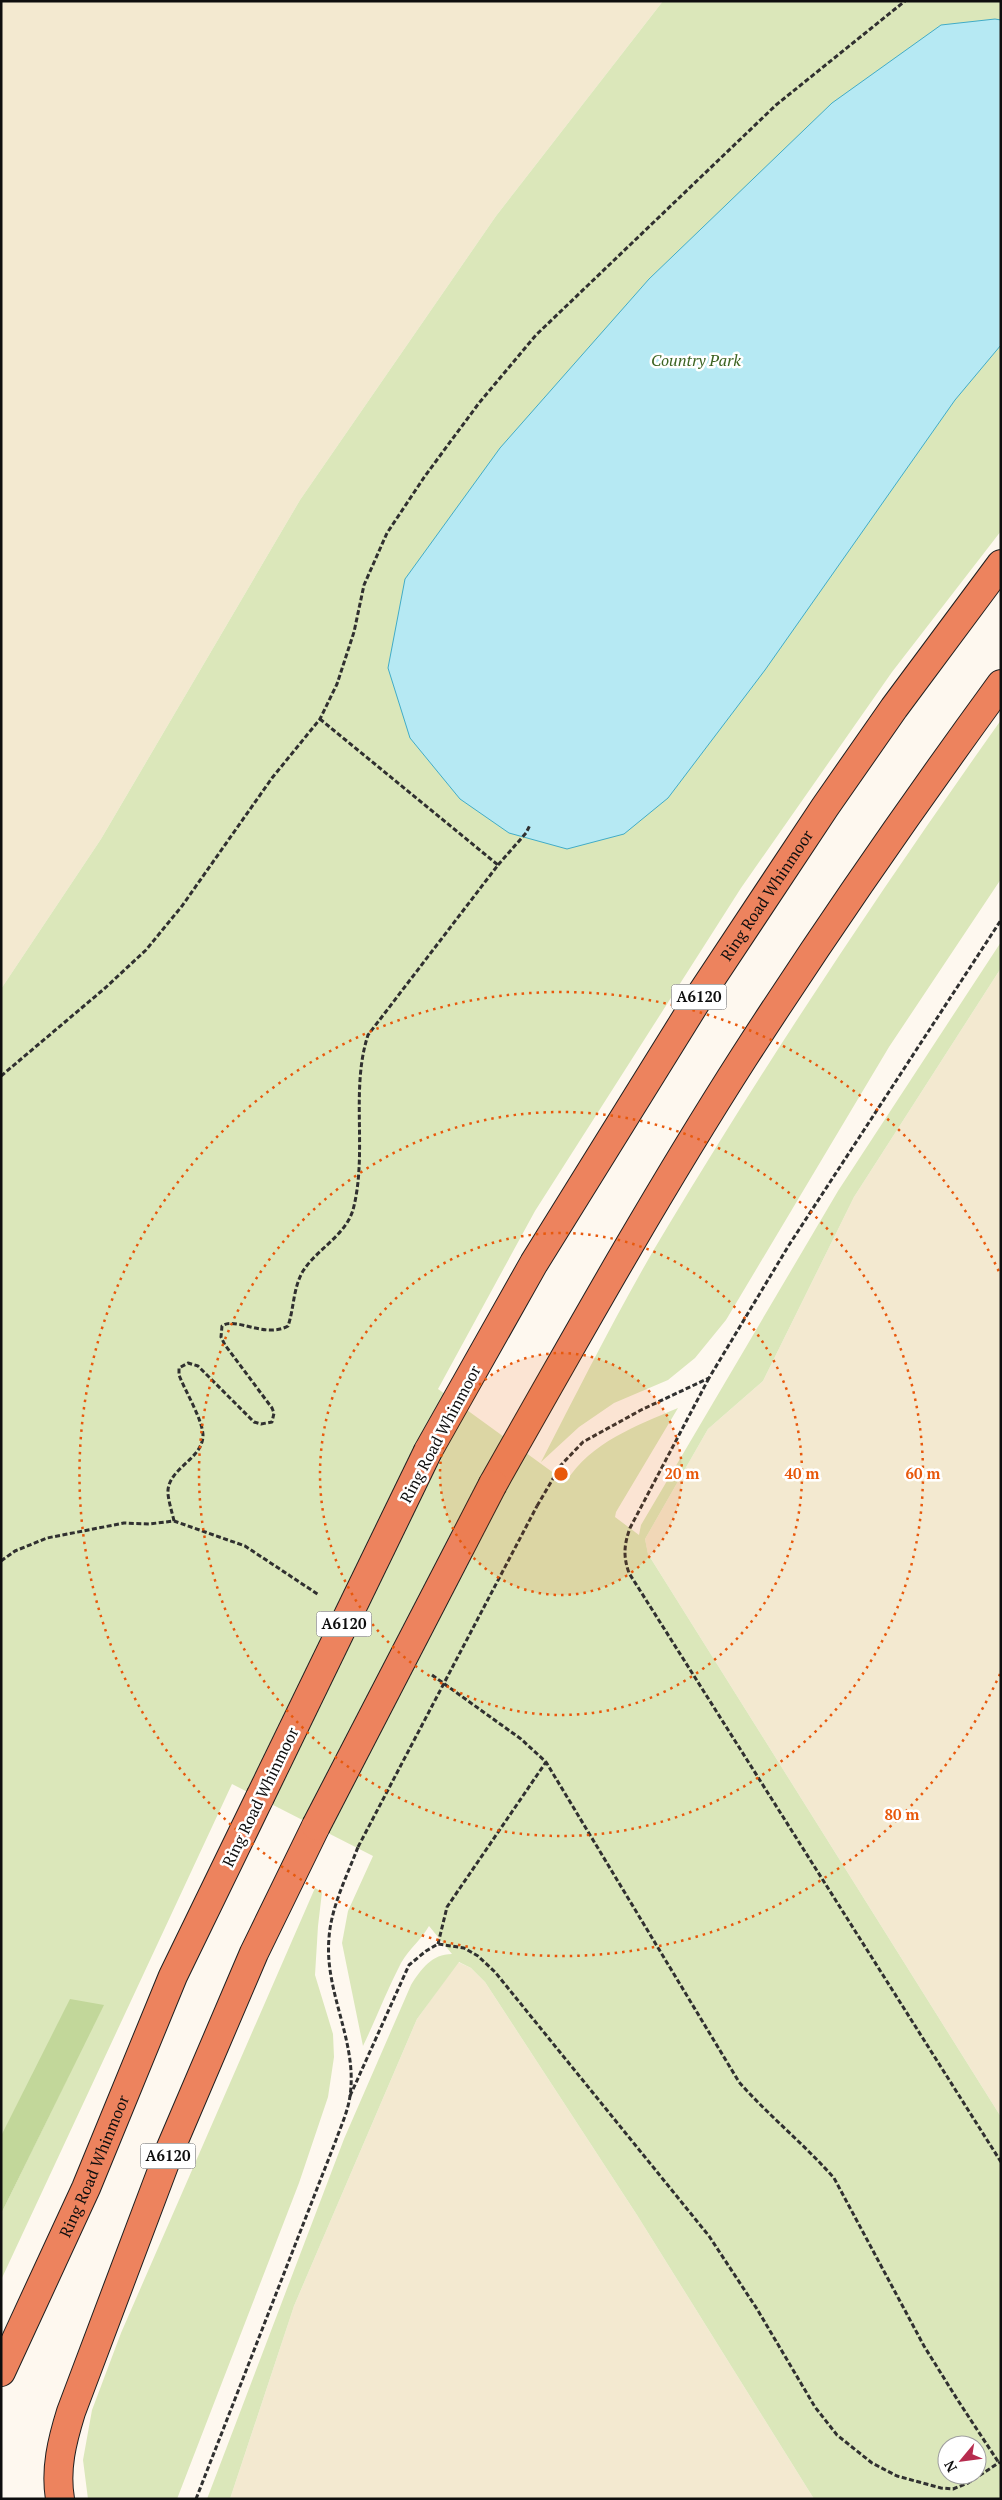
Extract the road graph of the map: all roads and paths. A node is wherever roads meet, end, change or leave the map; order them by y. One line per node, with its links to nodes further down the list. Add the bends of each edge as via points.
1 (905, 1): 4 (path, via 748,131 536,335 479,403 387,533 364,585 337,684)
2 (1001, 564): 18 (highway, Ring Road Whinmoor / A6120, bridge, via 825,806 701,994 534,1263 428,1451 173,1976 86,2188)
3 (1001, 684): 20 (highway, A6120, bridge, via 894,831 744,1058 596,1303 493,1484 254,1953 169,2152 71,2412 61,2446)
4 (320, 719): 6 (path); 8 (path, via 272,778 182,906 146,950)
5 (530, 825): 6 (path)
6 (498, 865): 10 (path, via 368,1035 361,1066 360,1166 352,1212 345,1226 302,1272 288,1326 282,1330 262,1331 232,1322 222,1326 221,1337 225,1344 272,1408 272,1422 254,1422 198,1366 188,1363 179,1368 203,1436 199,1448 170,1485 168,1493)
7 (1001, 920): 9 (path, via 789,1245)
8 (1, 1076)
9 (709, 1378): 16 (path, bridge, via 583,1442 561,1465 358,1847 335,1910 329,1938 329,1966 347,2044); 17 (path, via 630,1528 624,1545 629,1573)
10 (174, 1521): 11 (path, via 124,1523 47,1538 15,1551); 12 (path, via 245,1546)
11 (1, 1561)
12 (327, 1601)
13 (426, 1671): 14 (path, via 521,1738)
14 (546, 1762): 15 (path, via 447,1907); 19 (path, via 739,2082 834,2178 924,2346 956,2400)
15 (438, 1944): 16 (path, via 409,1965); 19 (path, via 464,1948 495,1972 709,2236 757,2309 815,2408 837,2435 855,2451 897,2476 940,2488 968,2483)
16 (350, 2096): 21 (path, via 336,2140)
17 (1001, 2162)
18 (1, 2372)
19 (1000, 2462)
20 (60, 2499)
21 (196, 2499)

